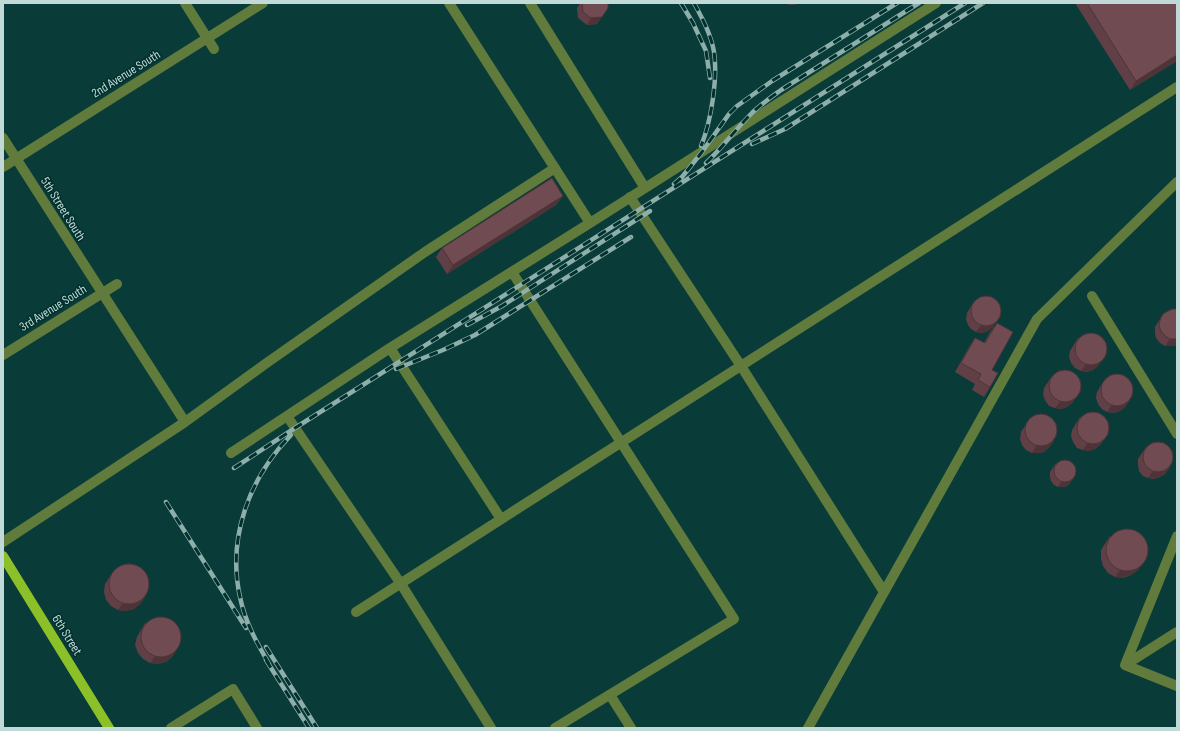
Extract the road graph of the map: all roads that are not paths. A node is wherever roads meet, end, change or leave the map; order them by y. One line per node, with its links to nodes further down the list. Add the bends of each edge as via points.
1 (185, 3): 6 (street)
2 (263, 3): 6 (street, 2nd Avenue South)
3 (449, 3): 12 (street)
4 (530, 3): 14 (street)
5 (936, 3): 14 (street)
6 (207, 38): 7 (street); 10 (street, 2nd Avenue South)
7 (214, 49)
8 (1177, 87): 23 (street)
9 (3, 138): 10 (street, 5th Street South)
10 (16, 159): 11 (street, 2nd Avenue South); 19 (street, 5th Street South)
11 (3, 167)
12 (555, 168): 16 (street); 25 (street, via 425,252)
13 (1177, 182): 34 (street, via 1037,319)
14 (645, 188): 15 (street)
15 (630, 197): 16 (street); 23 (street)
16 (590, 223): 17 (street)
17 (512, 272): 21 (street); 27 (street)
18 (117, 284): 19 (street, 3rd Avenue South)
19 (101, 293): 22 (street, 3rd Avenue South); 25 (street, 5th Street South)
20 (1092, 296): 26 (street)
21 (390, 348): 24 (street); 29 (street)
22 (3, 355)
23 (741, 366): 27 (street); 34 (street)
24 (287, 416): 28 (street); 33 (street)
25 (185, 422): 31 (street)
26 (1177, 434)
27 (621, 443): 29 (street); 39 (street, via 734,619)
28 (231, 453)
29 (501, 519): 33 (street)
30 (1177, 536): 37 (street)
31 (3, 542)
32 (3, 556): 40 (main road, 6th Street)
33 (400, 584): 35 (street); 43 (street)
34 (884, 592): 46 (street)
35 (356, 612)
36 (1177, 632): 37 (street)
37 (1125, 665): 38 (street)
38 (1177, 686)
39 (610, 695): 44 (street); 45 (street)
40 (109, 728)
41 (171, 728): 42 (street, via 233,689)
42 (257, 728)
43 (491, 728)
44 (555, 728)
45 (631, 728)
46 (808, 728)

